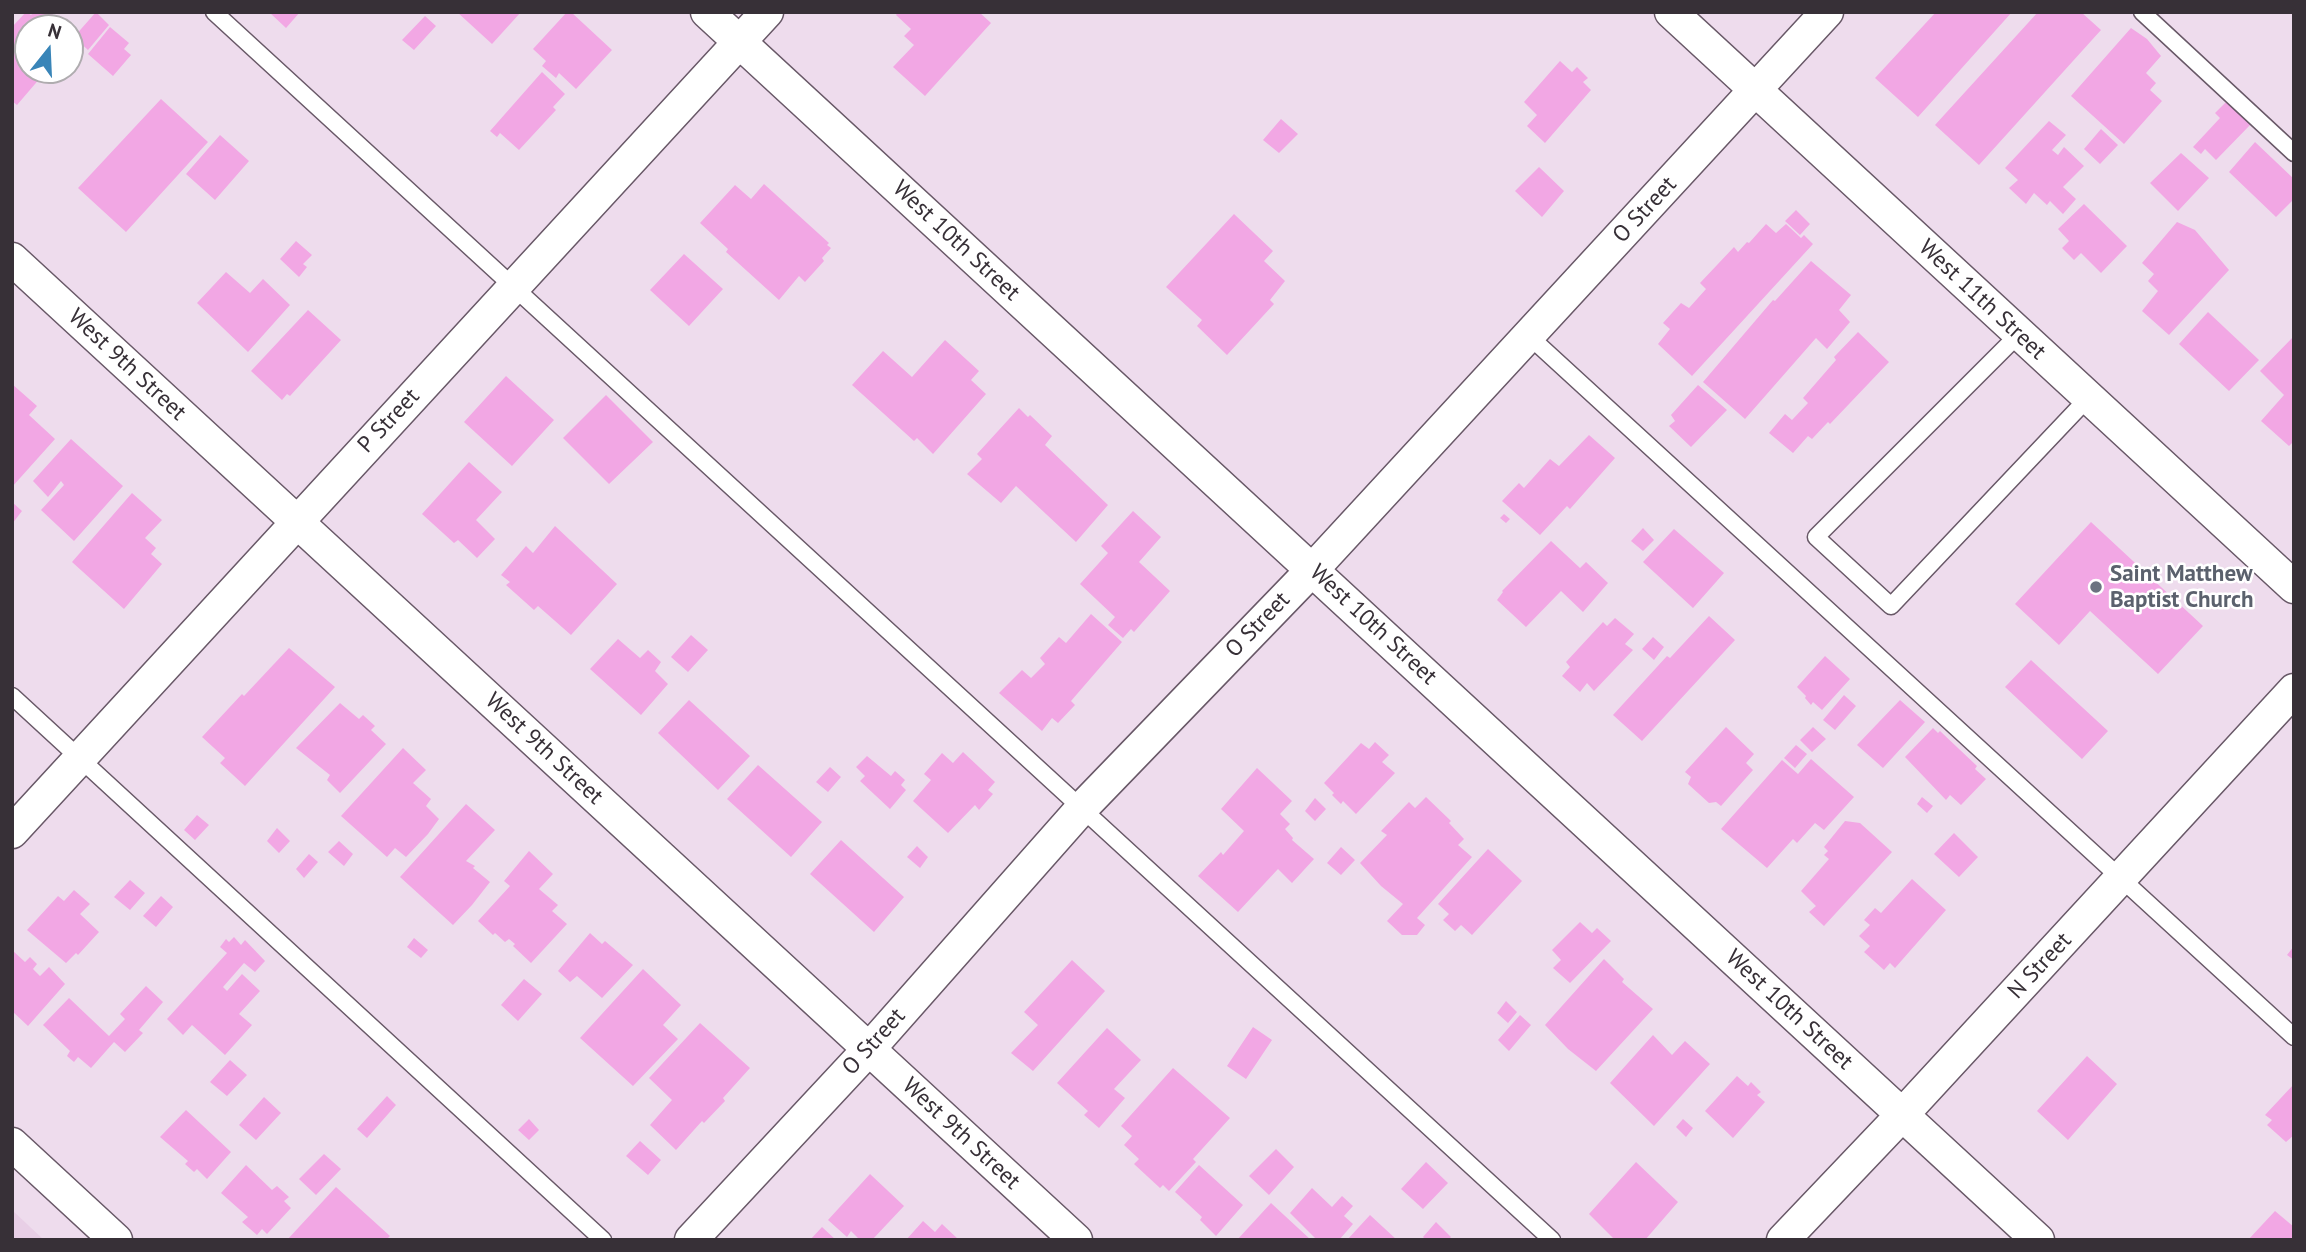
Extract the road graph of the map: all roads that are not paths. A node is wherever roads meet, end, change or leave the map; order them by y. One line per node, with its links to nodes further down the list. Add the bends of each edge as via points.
1 (214, 12): 11 (lane)
2 (706, 12): 7 (street, West 10th Street)
3 (767, 12): 7 (street, P Street)
4 (1671, 12): 8 (street, West 11th Street)
5 (1828, 12): 8 (street, O Street)
6 (2142, 12): 9 (lane)
7 (739, 42): 11 (street, P Street); 16 (street, West 10th Street)
8 (1755, 90): 12 (street, West 11th Street); 13 (street, O Street)
9 (2294, 153)
10 (12, 258): 15 (street, West 9th Street)
11 (514, 287): 15 (street, P Street); 21 (lane)
12 (2019, 334): 14 (street, West 11th Street); 14 (lane, via 1816,537 1891,606)
13 (1529, 336): 16 (street, O Street); 23 (lane)
14 (2088, 398): 17 (street, West 11th Street)
15 (296, 521): 20 (street, P Street); 25 (street, West 9th Street)
16 (1313, 569): 21 (street, O Street); 26 (street, West 10th Street)
17 (2294, 587)
18 (2294, 690): 23 (street, N Street)
19 (12, 696): 20 (lane)
20 (80, 758): 22 (street, P Street); 29 (lane)
21 (1082, 808): 25 (street, O Street); 32 (lane)
22 (12, 832)
23 (2120, 879): 24 (lane); 26 (street, N Street)
24 (2294, 1037)
25 (869, 1049): 30 (street, O Street); 31 (street, West 9th Street)
26 (1902, 1115): 33 (street, N Street); 34 (street, West 10th Street)
27 (12, 1144): 28 (street)
28 (116, 1240)
29 (603, 1240)
30 (691, 1240)
31 (1076, 1240)
32 (1552, 1240)
33 (1783, 1240)
34 (2038, 1240)

